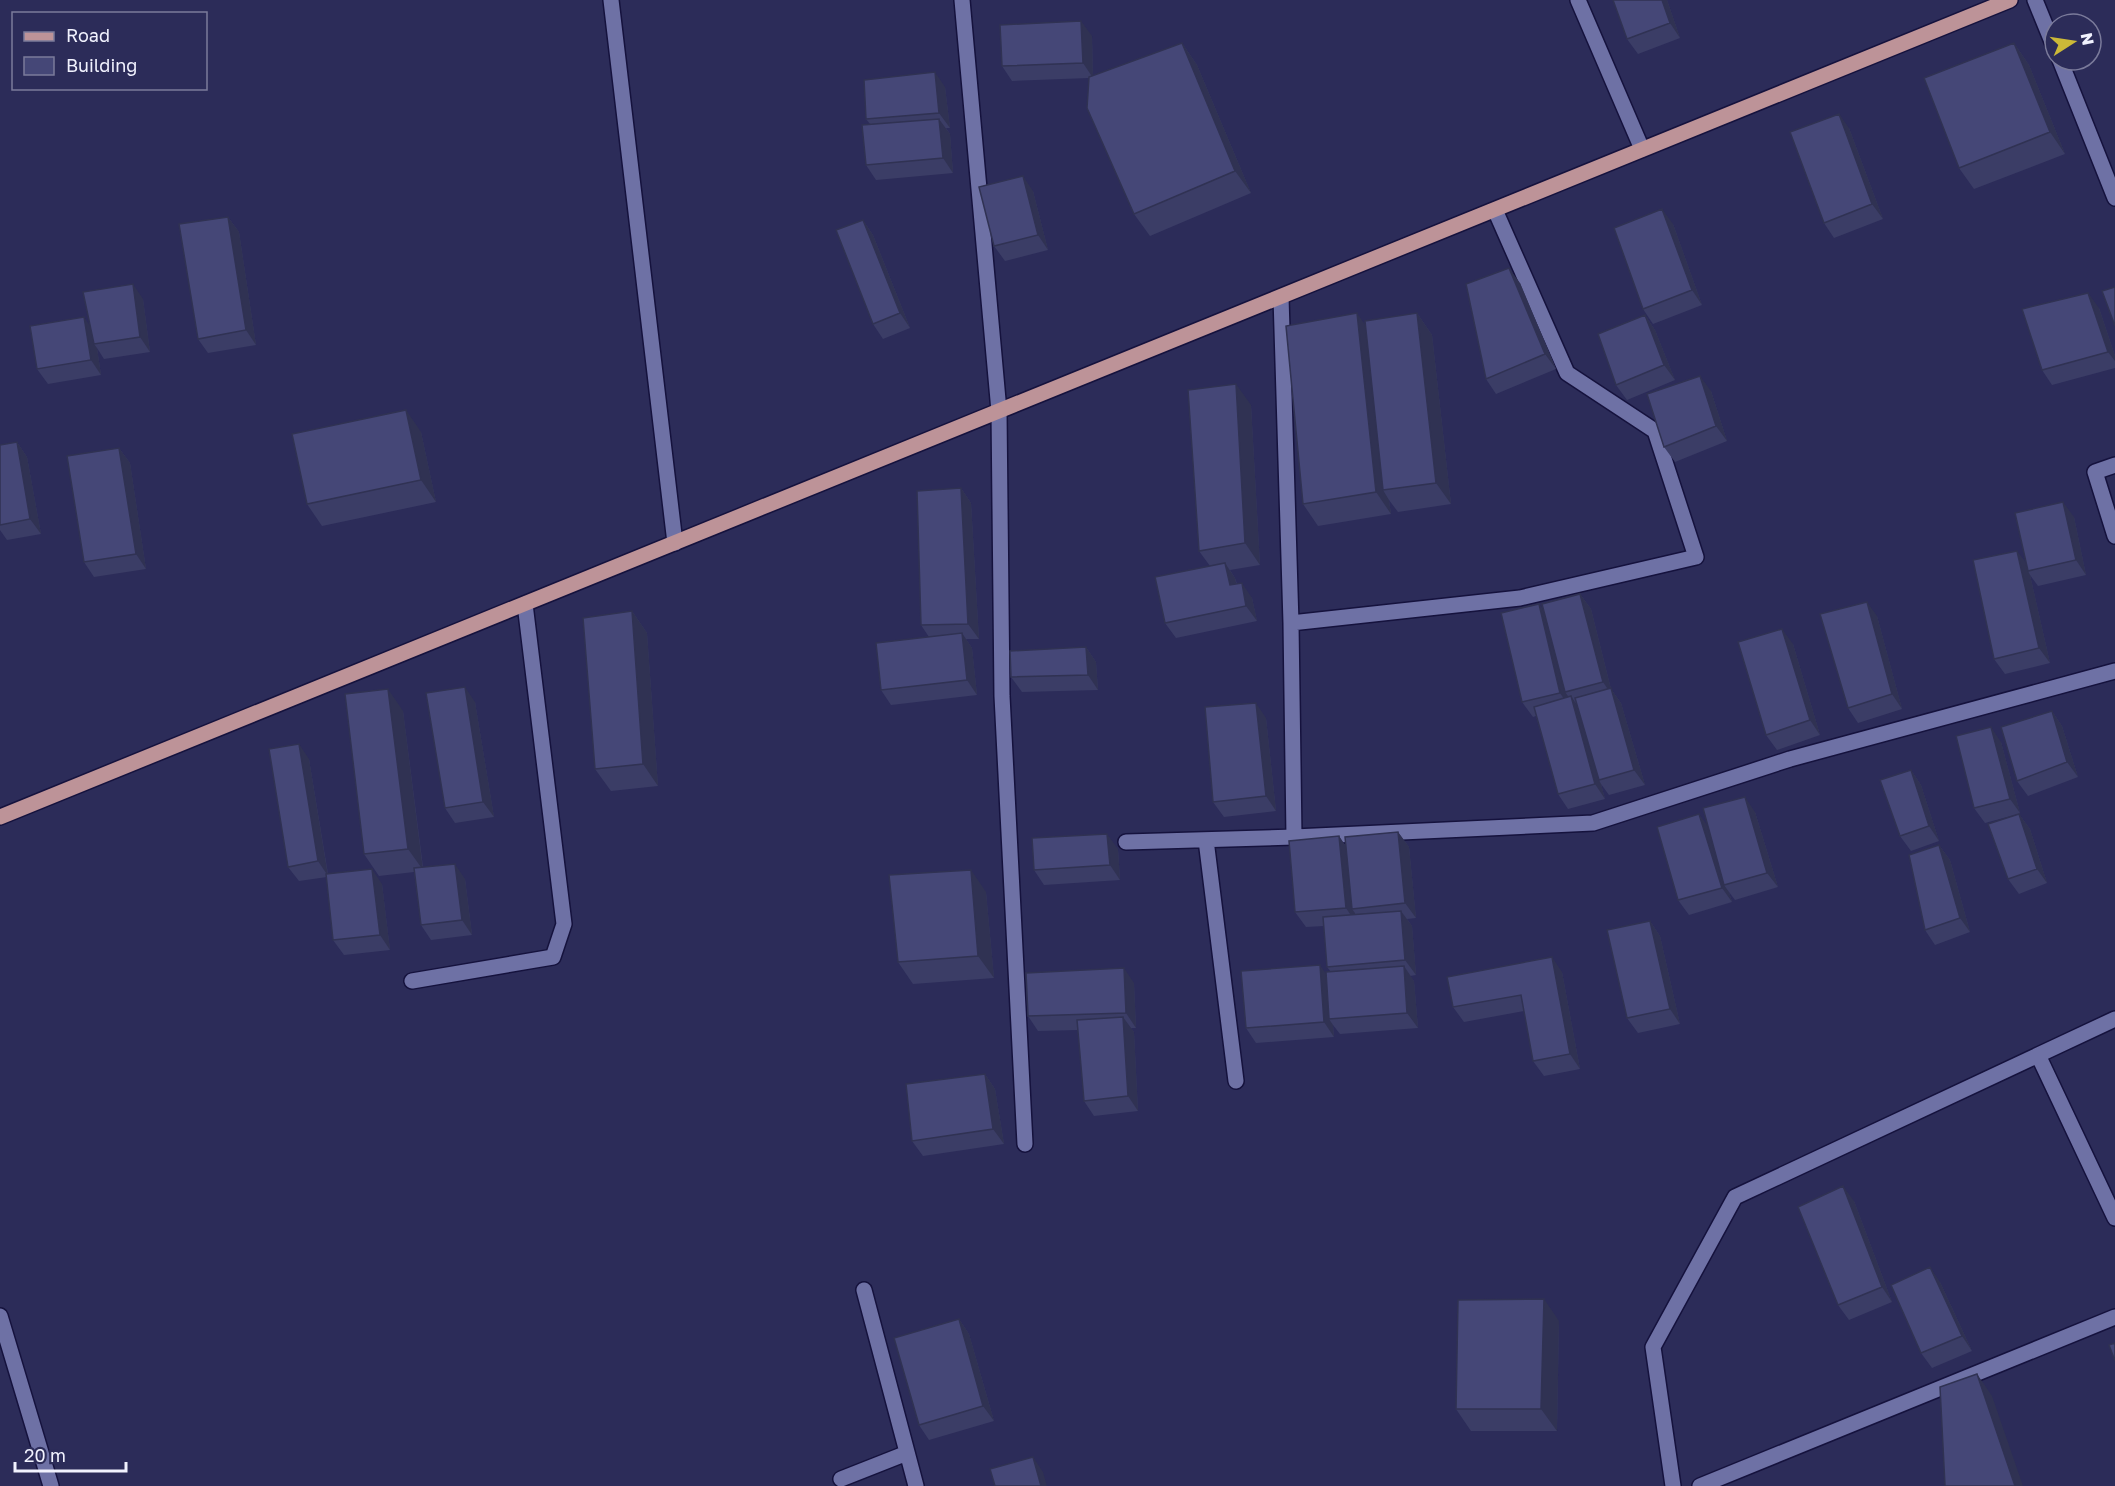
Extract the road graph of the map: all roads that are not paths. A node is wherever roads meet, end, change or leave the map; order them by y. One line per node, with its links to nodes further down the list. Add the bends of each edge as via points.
1 (611, 0): 15 (street)
2 (962, 0): 12 (street)
3 (1578, 0): 8 (street)
4 (2010, 0): 8 (main road)
5 (2036, 0): 6 (street)
6 (2043, 18)
7 (2065, 72): 9 (street)
8 (1642, 149): 10 (main road)
9 (2115, 198)
10 (1495, 210): 11 (main road); 17 (street, via 1567,373 1655,431 1696,557 1520,598)
11 (1281, 297): 12 (main road); 17 (street)
12 (999, 411): 15 (main road); 27 (street, via 1002,696)
13 (2115, 465): 14 (street, via 2095,472)
14 (2115, 537)
15 (675, 543): 16 (main road)
16 (525, 604): 19 (main road); 23 (street, via 564,924 553,957)
17 (1291, 622): 20 (street)
18 (2115, 671): 20 (street, via 1790,759 1593,823)
19 (0, 817)
20 (1294, 837): 21 (street)
21 (1206, 840): 22 (street); 26 (street)
22 (1126, 842)
23 (412, 981)
24 (2115, 1019): 25 (street)
25 (2038, 1055): 28 (street); 36 (street, via 1736,1197 1653,1347)
26 (1236, 1081)
27 (1024, 1144)
28 (2115, 1218)
29 (864, 1290): 32 (street)
30 (0, 1316): 34 (street)
31 (2115, 1317): 37 (street)
32 (907, 1453): 33 (street); 35 (street)
33 (841, 1479)
34 (51, 1486)
35 (916, 1486)
36 (1673, 1486)
37 (1700, 1486)

